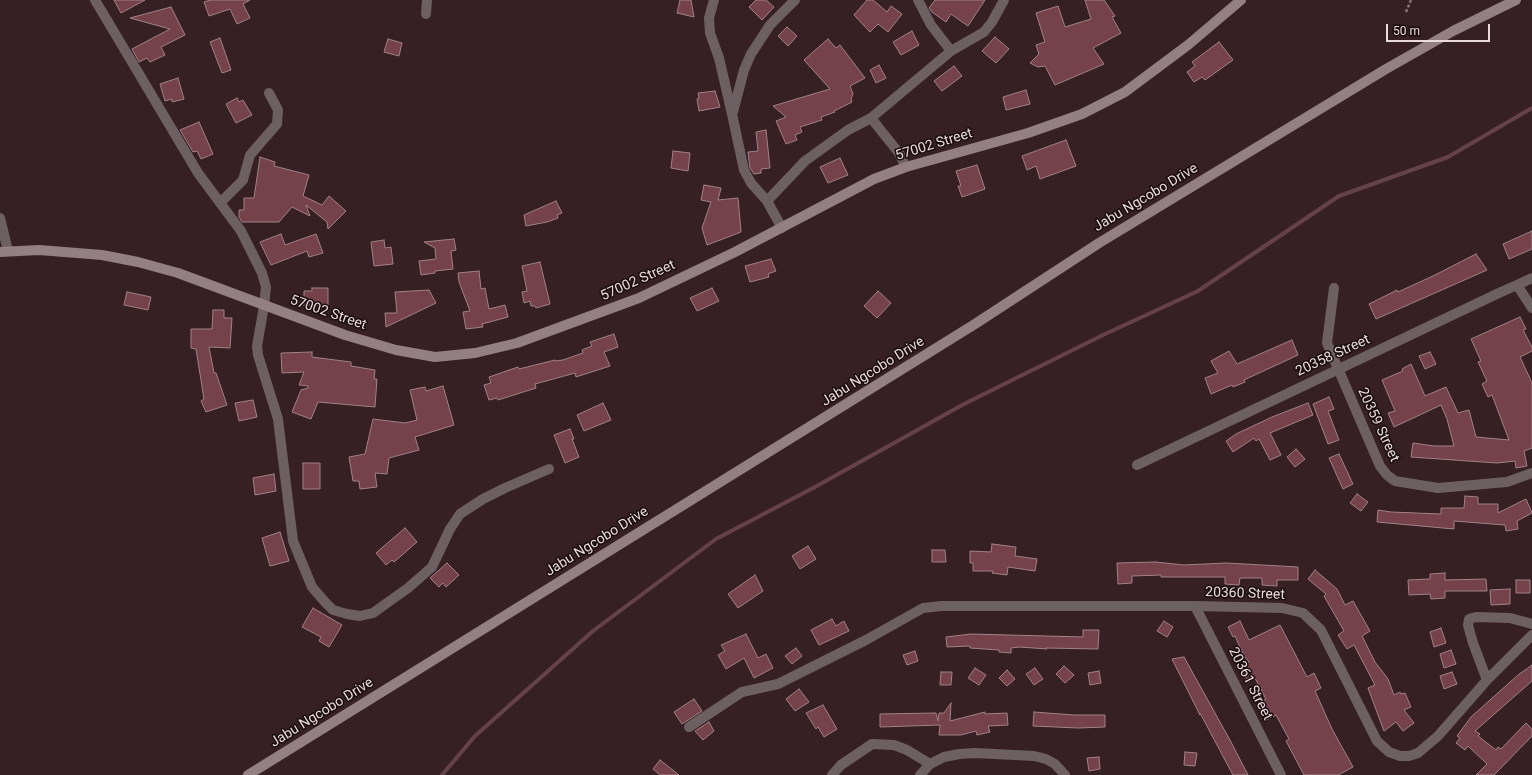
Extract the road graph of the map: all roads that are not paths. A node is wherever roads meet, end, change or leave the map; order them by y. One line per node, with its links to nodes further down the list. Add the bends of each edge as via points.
1 (95, 0): 16 (street, via 198,173)
2 (427, 0): 9 (street)
3 (714, 0): 12 (street, via 709,18 710,33 719,58)
4 (795, 0): 12 (street, via 770,25 751,54)
5 (918, 0): 10 (street, via 931,25)
6 (1004, 0): 10 (street, via 984,32)
7 (1241, 0): 14 (main road, 57002 Street, via 1156,70 1103,104 1028,133)
8 (1516, 0): 35 (main road, Jabu Ngcobo Drive, via 1452,31 1099,243 968,329)
9 (426, 14)
10 (951, 51): 13 (street)
11 (269, 93): 16 (street, via 278,110 277,124 250,155 244,180)
12 (732, 114): 15 (street, via 744,170)
13 (871, 118): 14 (street, via 899,153); 15 (street, via 848,130 805,161)
14 (906, 167): 18 (main road, 57002 Street, via 874,179)
15 (767, 202): 18 (street)
16 (220, 203): 23 (street, via 241,231 262,273 266,287)
17 (0, 218): 19 (street)
18 (782, 228): 23 (main road, 57002 Street, via 639,298 518,343 462,356 435,357 409,354 345,335)
19 (4, 252): 23 (main road, 57002 Street, via 47,251 138,262)
20 (1532, 278): 21 (street, 20358 Street)
21 (1518, 286): 24 (street); 25 (street, 20358 Street)
22 (1334, 288): 25 (street, 20359 Street, via 1327,343)
23 (264, 306): 27 (street, via 257,346 258,355 278,419 293,541 312,587 333,610 360,616 373,613 432,567 460,514 505,488)
24 (1532, 308)
25 (1337, 370): 26 (street, 20358 Street); 28 (street, 20359 Street, via 1380,466 1395,481 1438,488 1507,482)
26 (1137, 465)
27 (549, 469)
28 (1532, 474)
29 (1195, 606): 32 (street, 20360 Street, via 1282,608 1294,610 1310,618 1322,630 1377,741 1389,752 1400,756 1418,753 1438,736); 33 (street, 20360 Street, via 922,608 866,640 778,684 742,692); 39 (street, 20361 Street)
30 (1532, 624): 32 (street, via 1510,618 1469,619 1473,643)
31 (1532, 635): 32 (street, 20360 Street)
32 (1487, 680)
33 (689, 727)
34 (930, 764): 36 (street, via 901,747 883,743 872,744); 37 (street); 38 (street, via 944,757 959,754 1034,756 1055,764)
35 (248, 775)
36 (832, 775)
37 (920, 775)
38 (1065, 775)
39 (1281, 775)

